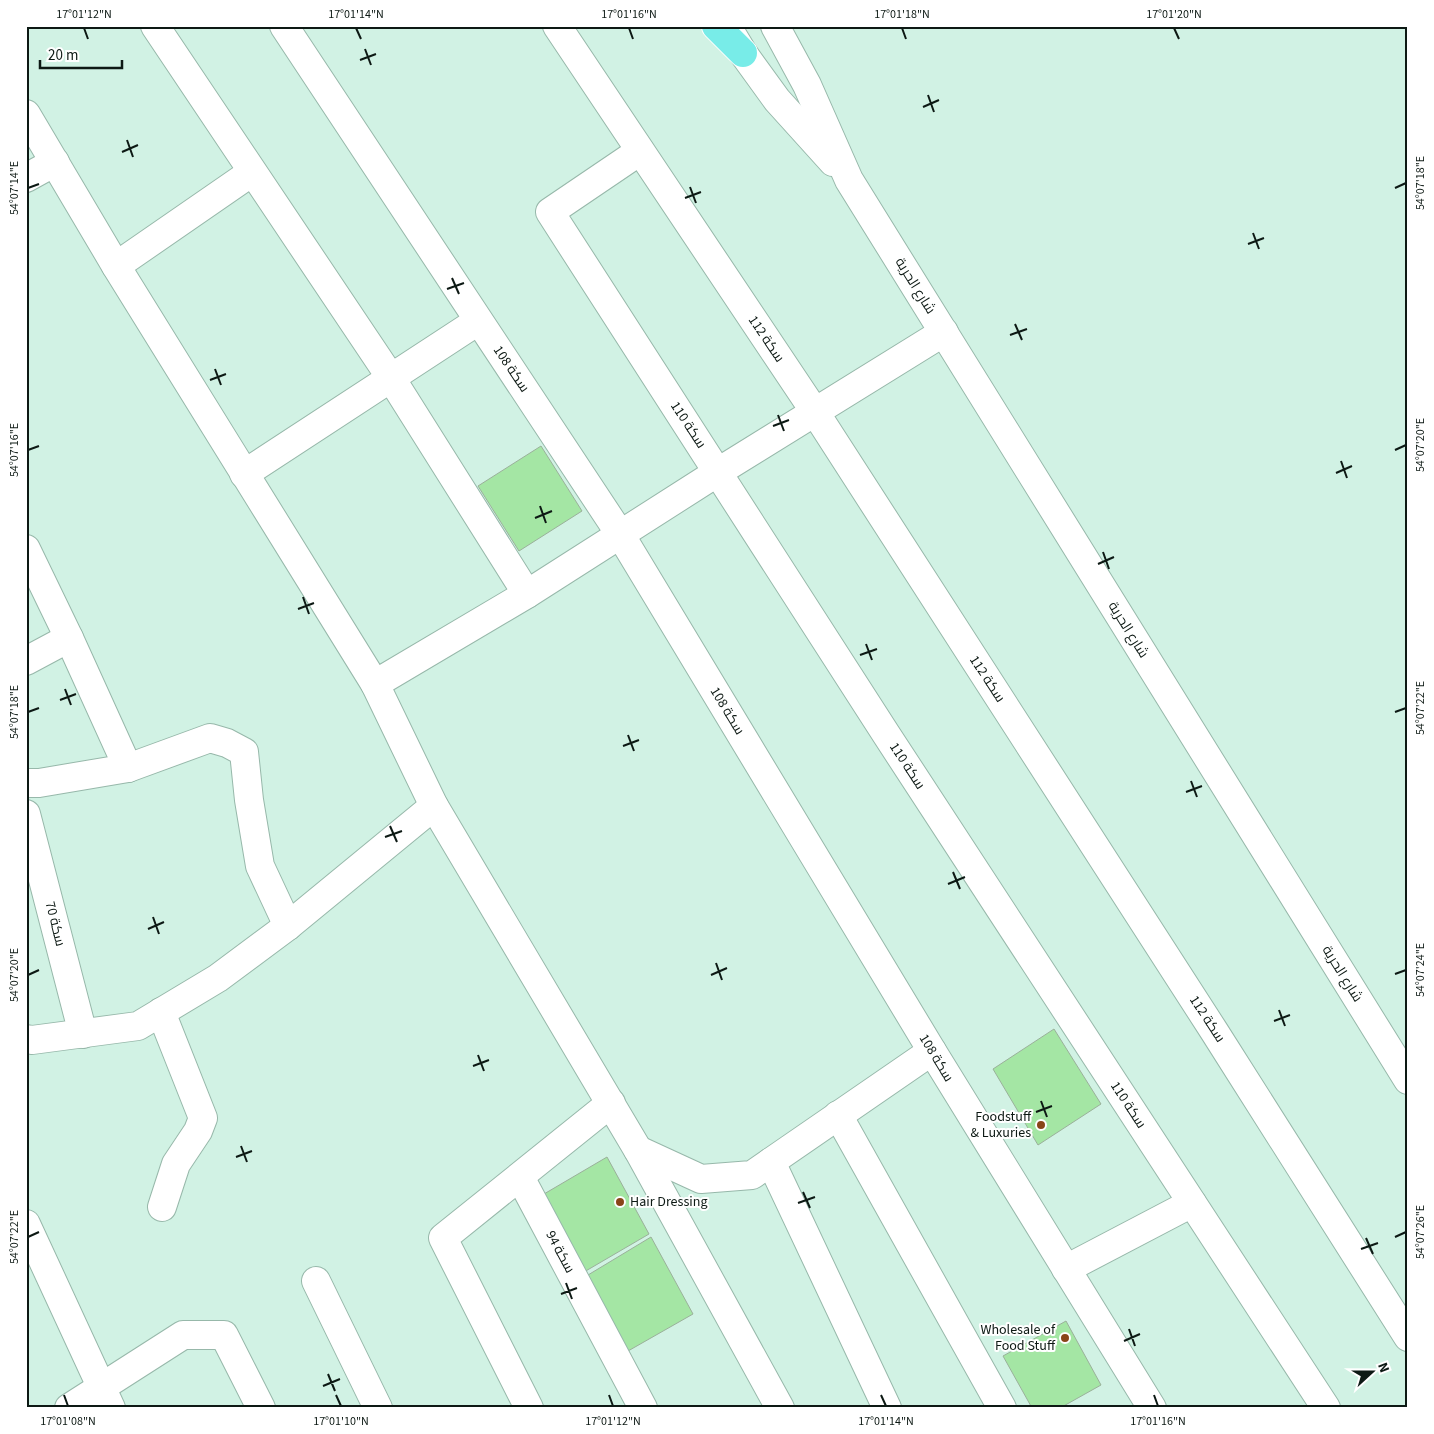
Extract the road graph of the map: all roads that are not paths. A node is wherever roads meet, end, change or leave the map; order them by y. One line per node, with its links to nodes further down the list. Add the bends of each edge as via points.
1 (155, 26): 11 (street)
2 (284, 26): 15 (street, سكة 108)
3 (557, 26): 9 (street, سكة 112)
4 (716, 26): 7 (main road)
5 (727, 26): 7 (street, شارع الحرية)
6 (775, 26): 13 (street, شارع الحرية, via 807,86)
7 (743, 53): 13 (street, شارع الحرية, via 777,100)
8 (26, 114): 10 (street)
9 (640, 152): 18 (street, سكة 112); 19 (street, سكة 110, via 550,212)
10 (55, 162): 12 (street); 14 (street)
11 (252, 172): 14 (street); 17 (street)
12 (26, 178)
13 (849, 180): 16 (street, شارع الحرية)
14 (116, 266): 20 (street)
15 (478, 320): 17 (street); 21 (street, سكة 108)
16 (944, 332): 18 (street); 35 (street, شارع الحرية)
17 (391, 378): 20 (street); 23 (street)
18 (815, 412): 19 (street); 48 (street, سكة 112)
19 (718, 472): 21 (street); 43 (street, سكة 110)
20 (244, 474): 26 (street)
21 (620, 534): 23 (street); 36 (street, سكة 108)
22 (26, 549): 24 (street)
23 (527, 594): 26 (street)
24 (69, 638): 25 (street); 27 (street)
25 (26, 661)
26 (375, 684): 29 (street)
27 (128, 768): 28 (street); 31 (street, via 210,738 244,752 260,866)
28 (26, 783)
29 (434, 806): 31 (street); 38 (street)
30 (26, 814): 33 (street, سكة 70)
31 (288, 926): 32 (street, via 218,978)
32 (162, 1012): 33 (street, via 138,1026); 44 (street, via 203,1118 176,1164)
33 (83, 1034): 34 (street)
34 (26, 1039)
35 (1399, 1047): 37 (street, شارع الحرية)
36 (932, 1051): 39 (street); 46 (street, سكة 108)
37 (1408, 1080)
38 (610, 1103): 40 (street); 42 (street)
39 (838, 1115): 41 (street); 57 (street)
40 (638, 1150): 41 (street, via 701,1179 752,1175); 55 (street)
41 (771, 1162): 56 (street)
42 (520, 1176): 53 (street, via 443,1238); 54 (street, سكة 94)
43 (1192, 1203): 46 (street); 59 (street, سكة 110)
44 (162, 1207)
45 (26, 1224): 49 (street)
46 (1066, 1268): 58 (street, سكة 108)
47 (316, 1281): 52 (street)
48 (1408, 1337)
49 (106, 1397): 50 (street); 51 (street, via 183,1335 224,1335)
50 (69, 1408)
51 (261, 1408)
52 (378, 1408)
53 (529, 1408)
54 (643, 1408)
55 (780, 1408)
56 (887, 1408)
57 (1002, 1408)
58 (1152, 1408)
59 (1326, 1408)

